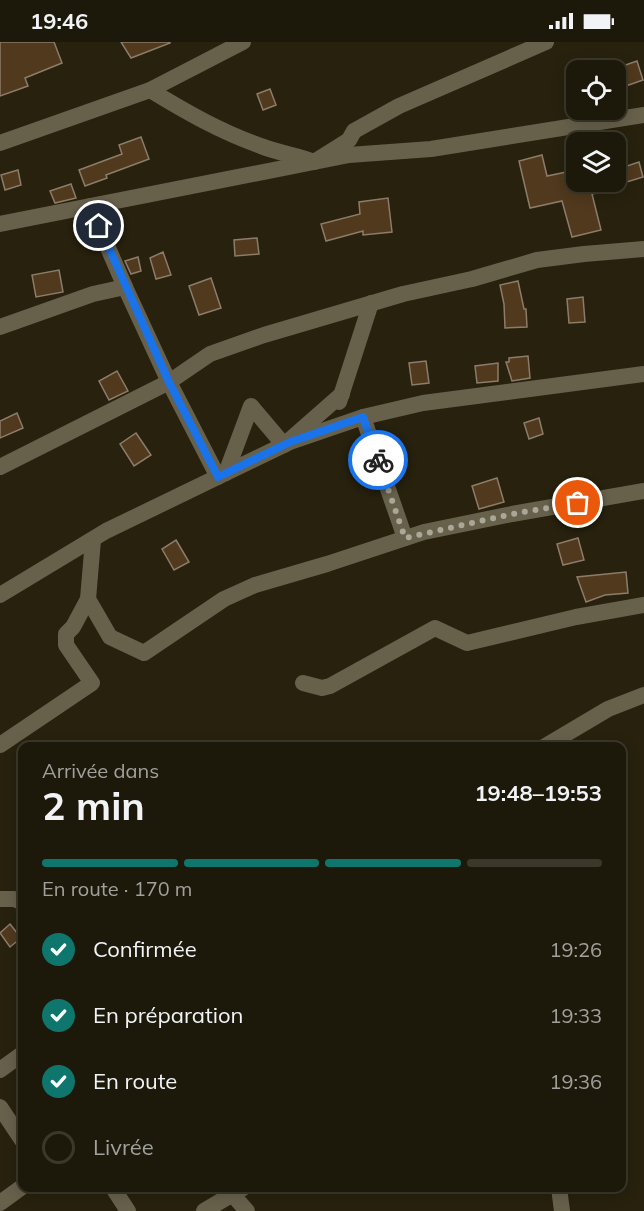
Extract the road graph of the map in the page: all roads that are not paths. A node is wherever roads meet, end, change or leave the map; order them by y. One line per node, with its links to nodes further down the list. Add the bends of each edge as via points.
1 (243, 42): 3 (street)
2 (546, 42): 6 (street, via 399,106 354,131 349,140)
3 (150, 90): 5 (street); 6 (street, via 222,131)
4 (644, 115): 6 (street, via 431,149 349,154)
5 (0, 143)
6 (314, 162): 7 (street)
7 (90, 206): 8 (street); 10 (street)
8 (0, 224)
9 (644, 249): 11 (street, via 537,260)
10 (125, 287): 12 (street, via 93,294); 14 (street)
11 (371, 303): 14 (street, via 210,354); 15 (street)
12 (0, 327)
13 (644, 374): 16 (street, via 433,401)
14 (169, 382): 19 (street); 20 (street)
15 (342, 394): 17 (street); 18 (street)
16 (363, 417): 17 (street); 22 (street)
17 (331, 428): 18 (street)
18 (284, 445): 20 (street); 20 (street, via 251,406)
19 (0, 467)
20 (222, 475): 23 (street)
21 (644, 491): 22 (street)
22 (405, 538): 25 (street, via 238,592 144,653 110,637)
23 (93, 540): 24 (street); 25 (street)
24 (0, 595)
25 (88, 599): 30 (street, via 74,627 66,634 66,645 92,683)
26 (644, 605): 27 (street, via 466,643 435,628 330,686)
27 (303, 683)
28 (644, 695): 29 (street, via 608,709)
29 (552, 742)
30 (0, 745)
31 (0, 899): 32 (street)
32 (18, 900)
33 (18, 1057): 34 (street)
34 (0, 1070)
35 (0, 1107): 36 (street)
36 (18, 1134)
37 (18, 1190): 42 (street)
38 (116, 1192): 43 (street)
39 (235, 1192): 44 (street)
40 (238, 1192): 45 (street)
41 (560, 1192): 46 (street)
42 (0, 1203)
43 (128, 1211)
44 (204, 1211)
45 (247, 1211)
46 (562, 1211)

